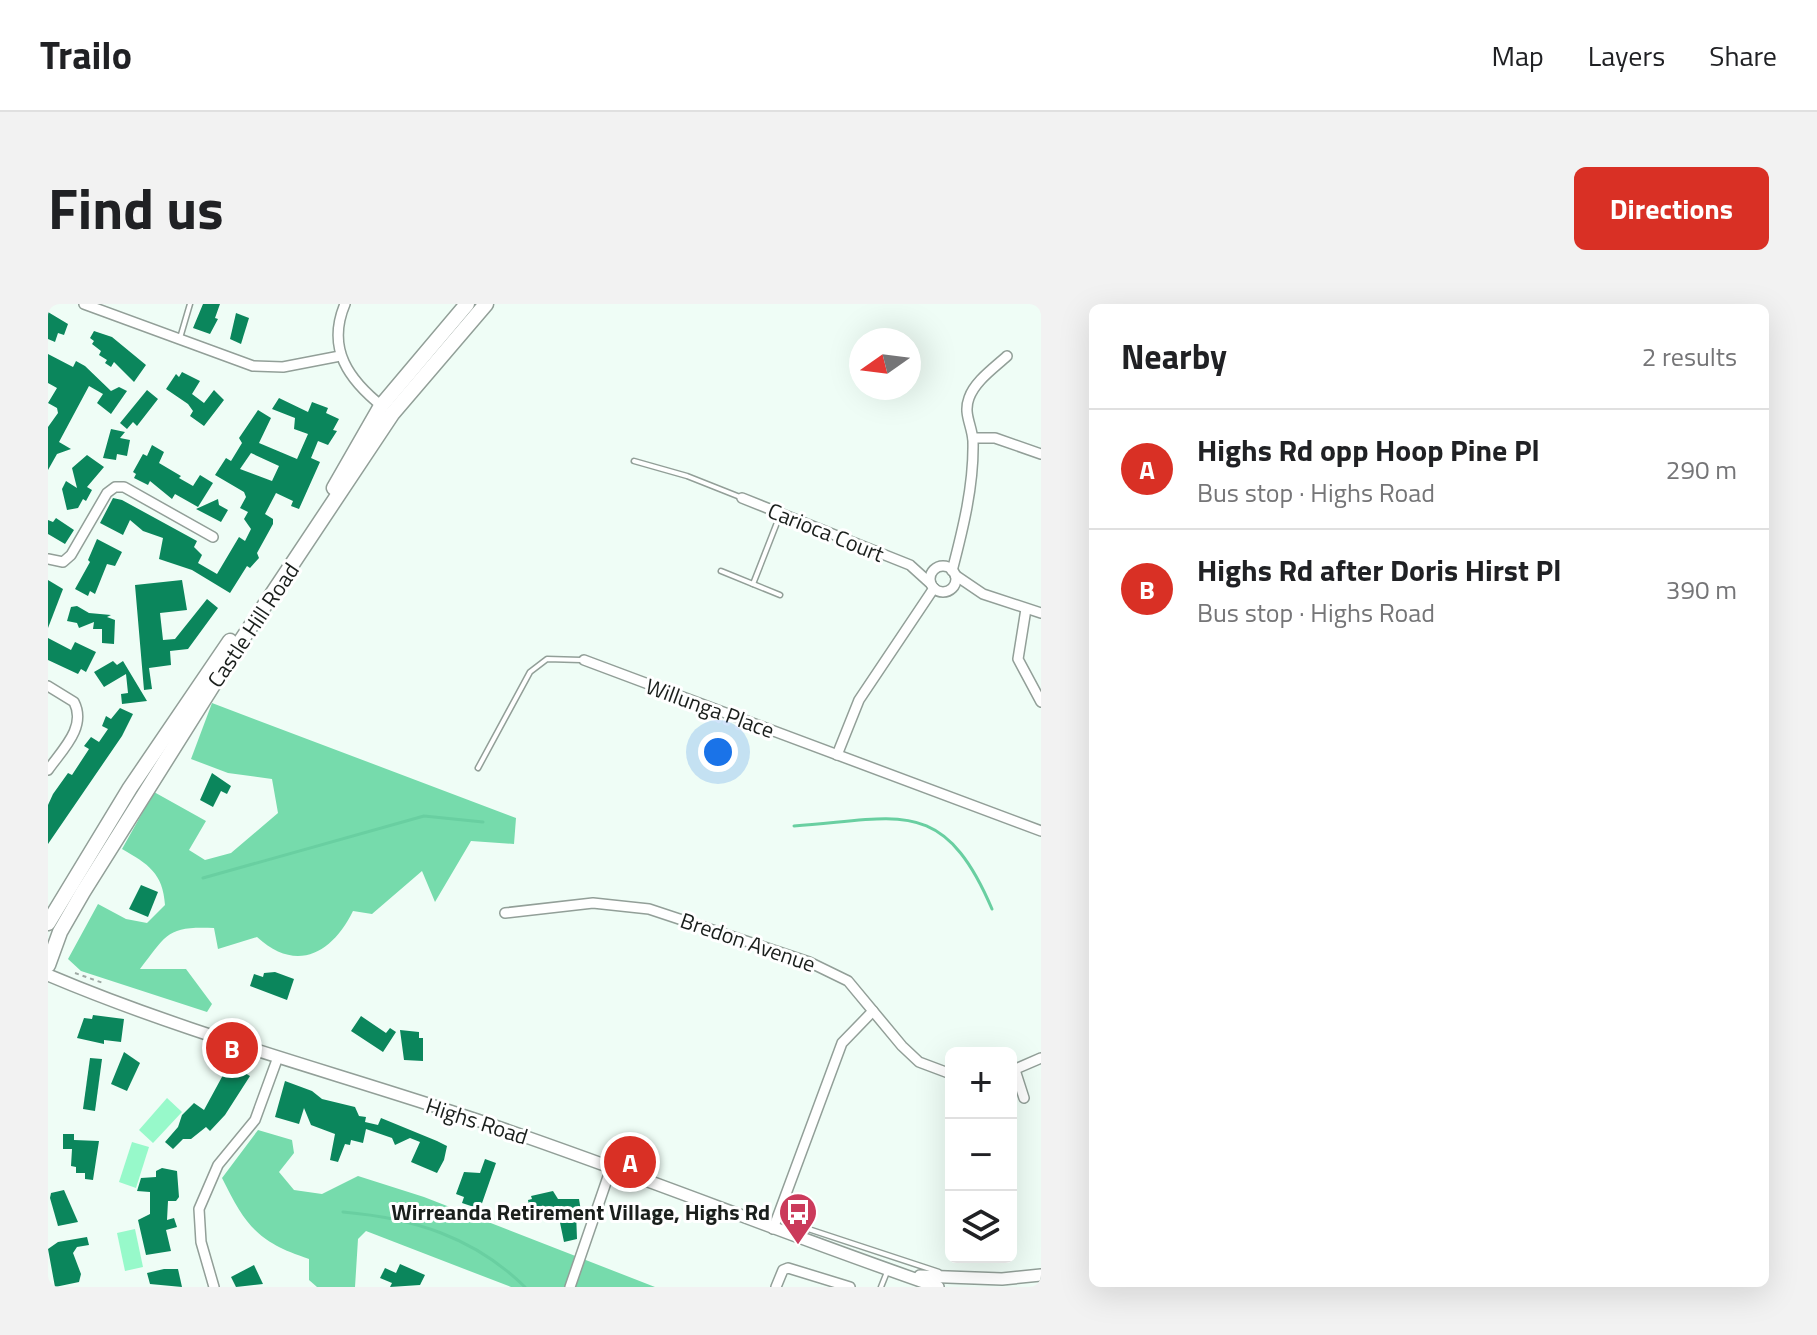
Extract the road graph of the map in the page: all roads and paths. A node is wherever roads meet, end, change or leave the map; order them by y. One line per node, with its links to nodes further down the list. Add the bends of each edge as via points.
1 (84, 304): 6 (street)
2 (190, 304): 6 (lane)
3 (345, 304): 7 (street, via 338,327)
4 (467, 304): 9 (main road, Castle Hill Road)
5 (486, 304): 9 (main road, Castle Hill Road)
6 (180, 340): 7 (street, via 234,361 267,367)
7 (340, 356): 9 (street, via 352,380)
8 (1007, 356): 10 (street, via 968,399)
9 (387, 410): 34 (main road, Castle Hill Road, via 130,788); 35 (main road, Castle Hill Road, via 72,910)
10 (973, 438): 11 (street, via 995,438); 18 (street, via 965,521)
11 (1041, 454)
12 (634, 461): 13 (lane)
13 (742, 498): 14 (street, Carioca Court)
14 (780, 515): 17 (street, Carioca Court); 20 (lane)
15 (213, 537): 16 (street, via 124,487 115,487 71,555 63,562)
16 (48, 559)
17 (910, 565): 18 (street, Carioca Court); 21 (street, Carioca Court)
18 (947, 570): 21 (street); 21 (street, via 931,574); 22 (street)
19 (721, 571): 20 (lane)
20 (753, 584): 23 (lane)
21 (940, 588): 22 (street); 29 (street, via 859,700)
22 (983, 594): 24 (street)
23 (780, 595)
24 (1026, 609): 25 (street); 28 (street, via 1018,659)
25 (1041, 613)
26 (584, 660): 29 (street, Willunga Place); 30 (lane, via 547,659 530,672)
27 (48, 686): 31 (street, via 74,702 78,719)
28 (1041, 702)
29 (837, 755): 32 (street, Willunga Place)
30 (478, 768)
31 (48, 770)
32 (1041, 831)
33 (505, 913): 39 (street, Bredon Avenue, via 593,903 649,909 832,971 848,981)
34 (48, 923)
35 (48, 965)
36 (75, 973): 38 (path)
37 (48, 975): 40 (street, Highs Road)
38 (103, 983)
39 (873, 1011): 43 (street, Bredon Avenue, via 919,1062); 47 (street, via 842,1043)
40 (278, 1057): 46 (street, Highs Road); 52 (street, via 255,1120 218,1165 199,1209 201,1242)
41 (1041, 1058): 42 (street)
42 (1017, 1068)
43 (945, 1072)
44 (1017, 1080): 45 (street)
45 (1024, 1098)
46 (611, 1168): 47 (street, Highs Road); 53 (street)
47 (776, 1224): 48 (street, Highs Road); 51 (lane)
48 (888, 1270): 49 (street, Highs Road); 56 (lane)
49 (903, 1275): 51 (street, Highs Road); 57 (street, Highs Road)
50 (1041, 1275): 51 (street, Highs Road)
51 (967, 1279)
52 (214, 1287)
53 (570, 1287)
54 (776, 1287): 55 (street, via 788,1268)
55 (850, 1287)
56 (881, 1287)
57 (938, 1287)

